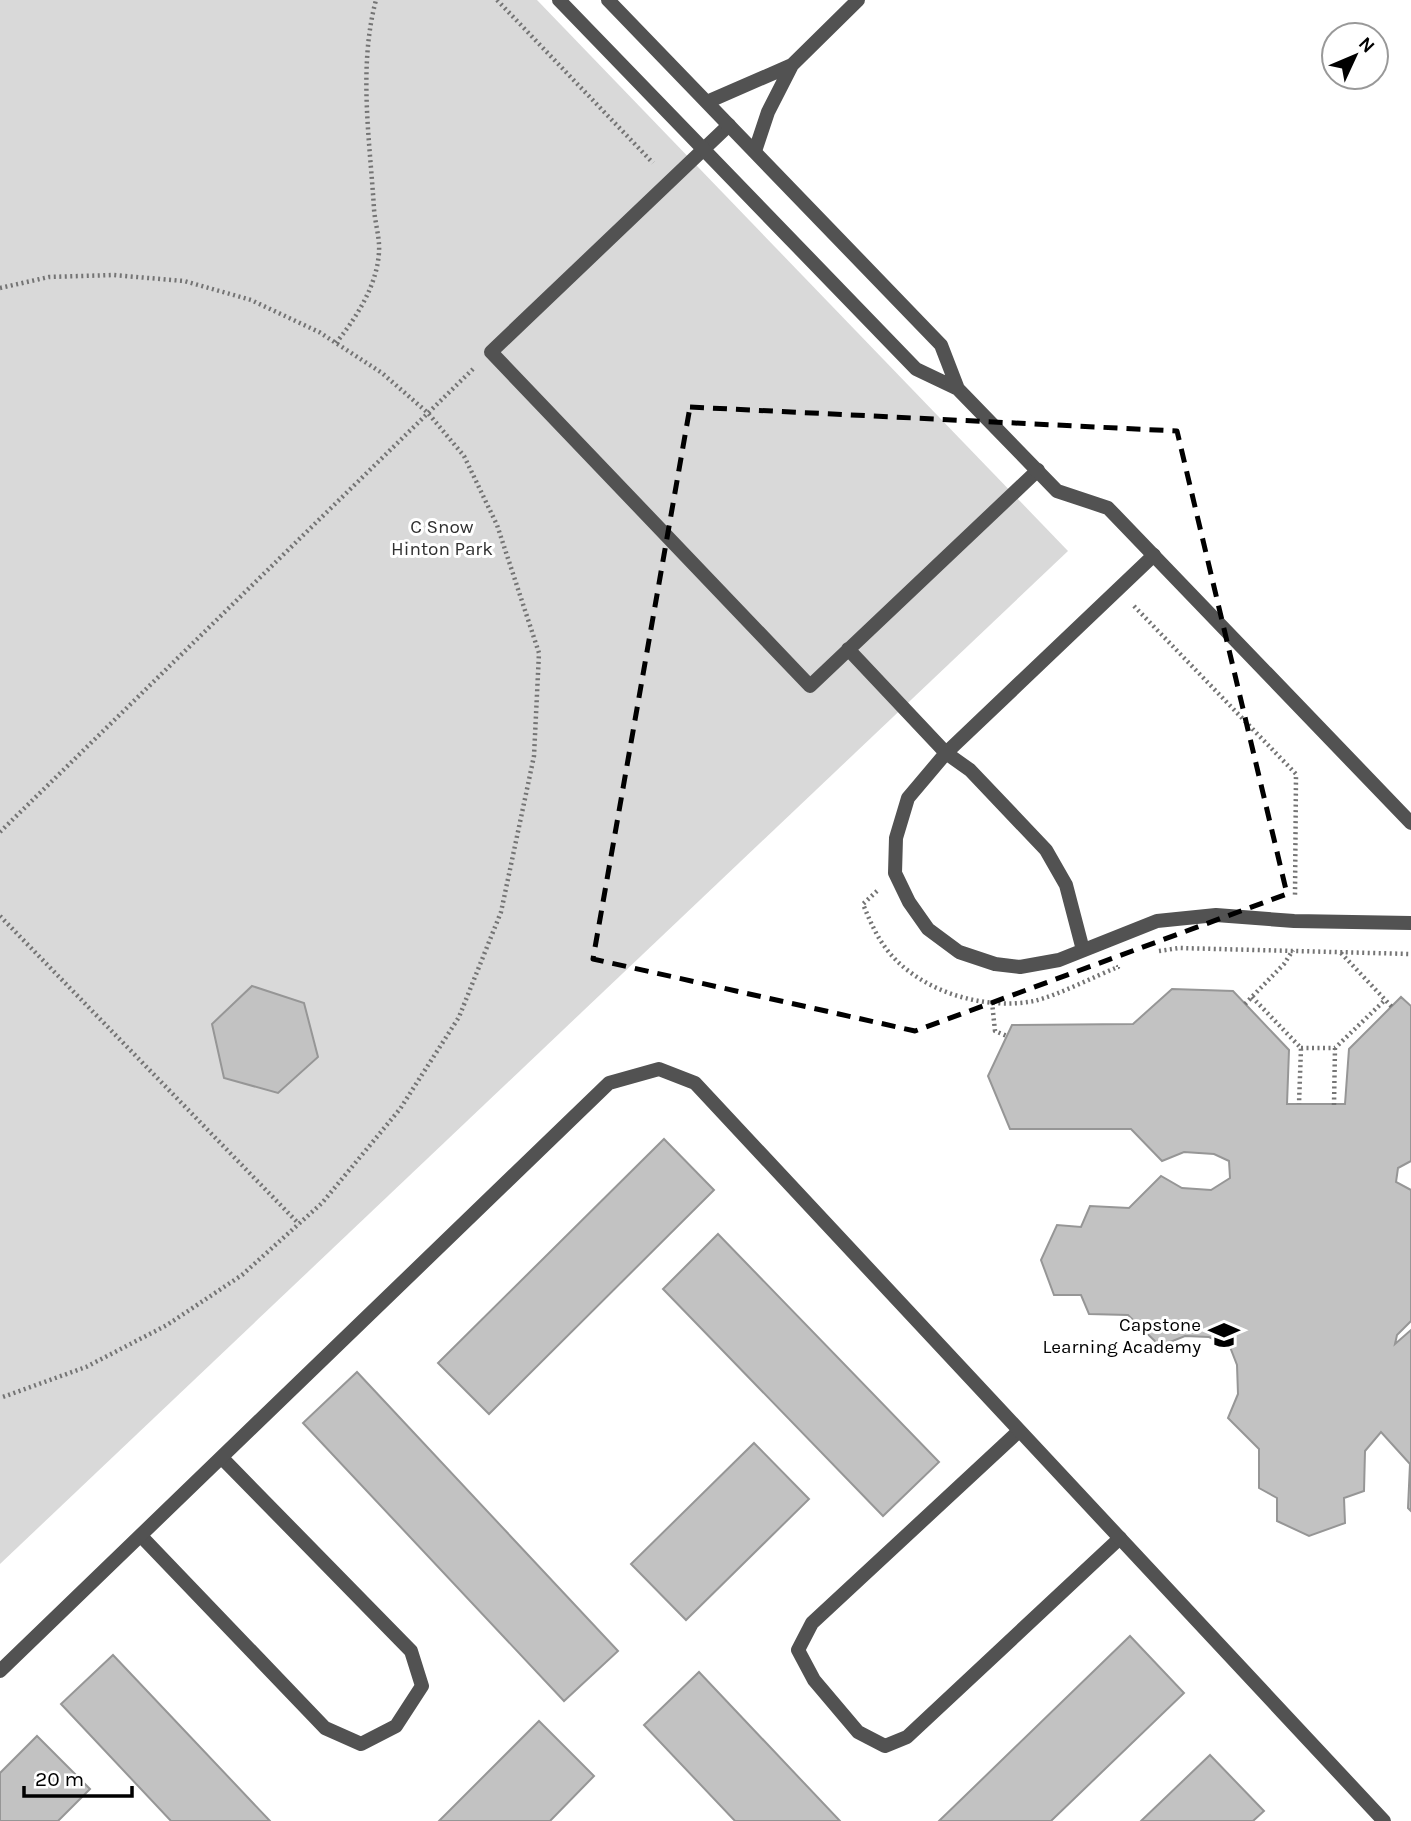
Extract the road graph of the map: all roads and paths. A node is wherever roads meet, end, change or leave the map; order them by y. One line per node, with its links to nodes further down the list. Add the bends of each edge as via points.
1 (376, 0): 13 (path, via 368,48 368,103 379,252 368,293)
2 (497, 0): 11 (path)
3 (559, 0): 9 (street)
4 (608, 0): 7 (street)
5 (858, 0): 6 (street)
6 (792, 65): 7 (street); 10 (street)
7 (707, 102): 8 (street)
8 (729, 125): 9 (street); 10 (street)
9 (703, 150): 11 (street); 15 (street, via 916,369)
10 (755, 151): 15 (street, via 941,345)
11 (670, 181): 14 (street)
12 (0, 288): 13 (path, via 75,276 184,281 251,300)
13 (336, 343): 16 (path, via 382,373)
14 (491, 352): 16 (path); 20 (street, via 810,686)
15 (958, 389): 17 (street)
16 (428, 413): 23 (path); 39 (path, via 464,456 497,525 539,653 534,756 501,912 459,1017 400,1109)
17 (1038, 470): 18 (street, via 1058,491 1108,508); 20 (street)
18 (1154, 555): 19 (street); 22 (street)
19 (1119, 591): 21 (street); 25 (path, via 1296,774)
20 (848, 649): 21 (street)
21 (946, 753): 27 (street, via 970,770 1046,850 1066,885); 27 (street, via 908,798 899,827 895,873 909,902 928,929 959,952 995,964 1020,967)
22 (1411, 823)
23 (0, 832)
24 (0, 916): 39 (path)
25 (1294, 921): 26 (street); 27 (street, via 1216,915 1157,921); 29 (path, via 1293,951)
26 (1411, 923)
27 (1083, 950)
28 (1340, 952): 30 (path)
29 (1252, 997): 32 (path); 35 (path)
30 (1385, 999): 33 (path); 36 (path)
31 (992, 1002): 34 (path, via 995,1031)
32 (1245, 1004)
33 (1392, 1007)
34 (1007, 1036)
35 (1301, 1048): 36 (path); 37 (path)
36 (1335, 1048): 38 (path)
37 (1299, 1104)
38 (1334, 1104)
39 (299, 1224): 40 (path, via 242,1275 167,1325 86,1367)
40 (0, 1398)
41 (1019, 1431): 42 (street, via 695,1083 659,1069 608,1083); 44 (street); 44 (street, via 812,1623 797,1650 814,1680 858,1732 885,1746 907,1737)
42 (222, 1458): 43 (street); 43 (street, via 411,1651 422,1686 396,1726 361,1744 325,1728)
43 (141, 1536): 45 (street)
44 (1120, 1538): 46 (street)
45 (0, 1671)
46 (1384, 1821)

